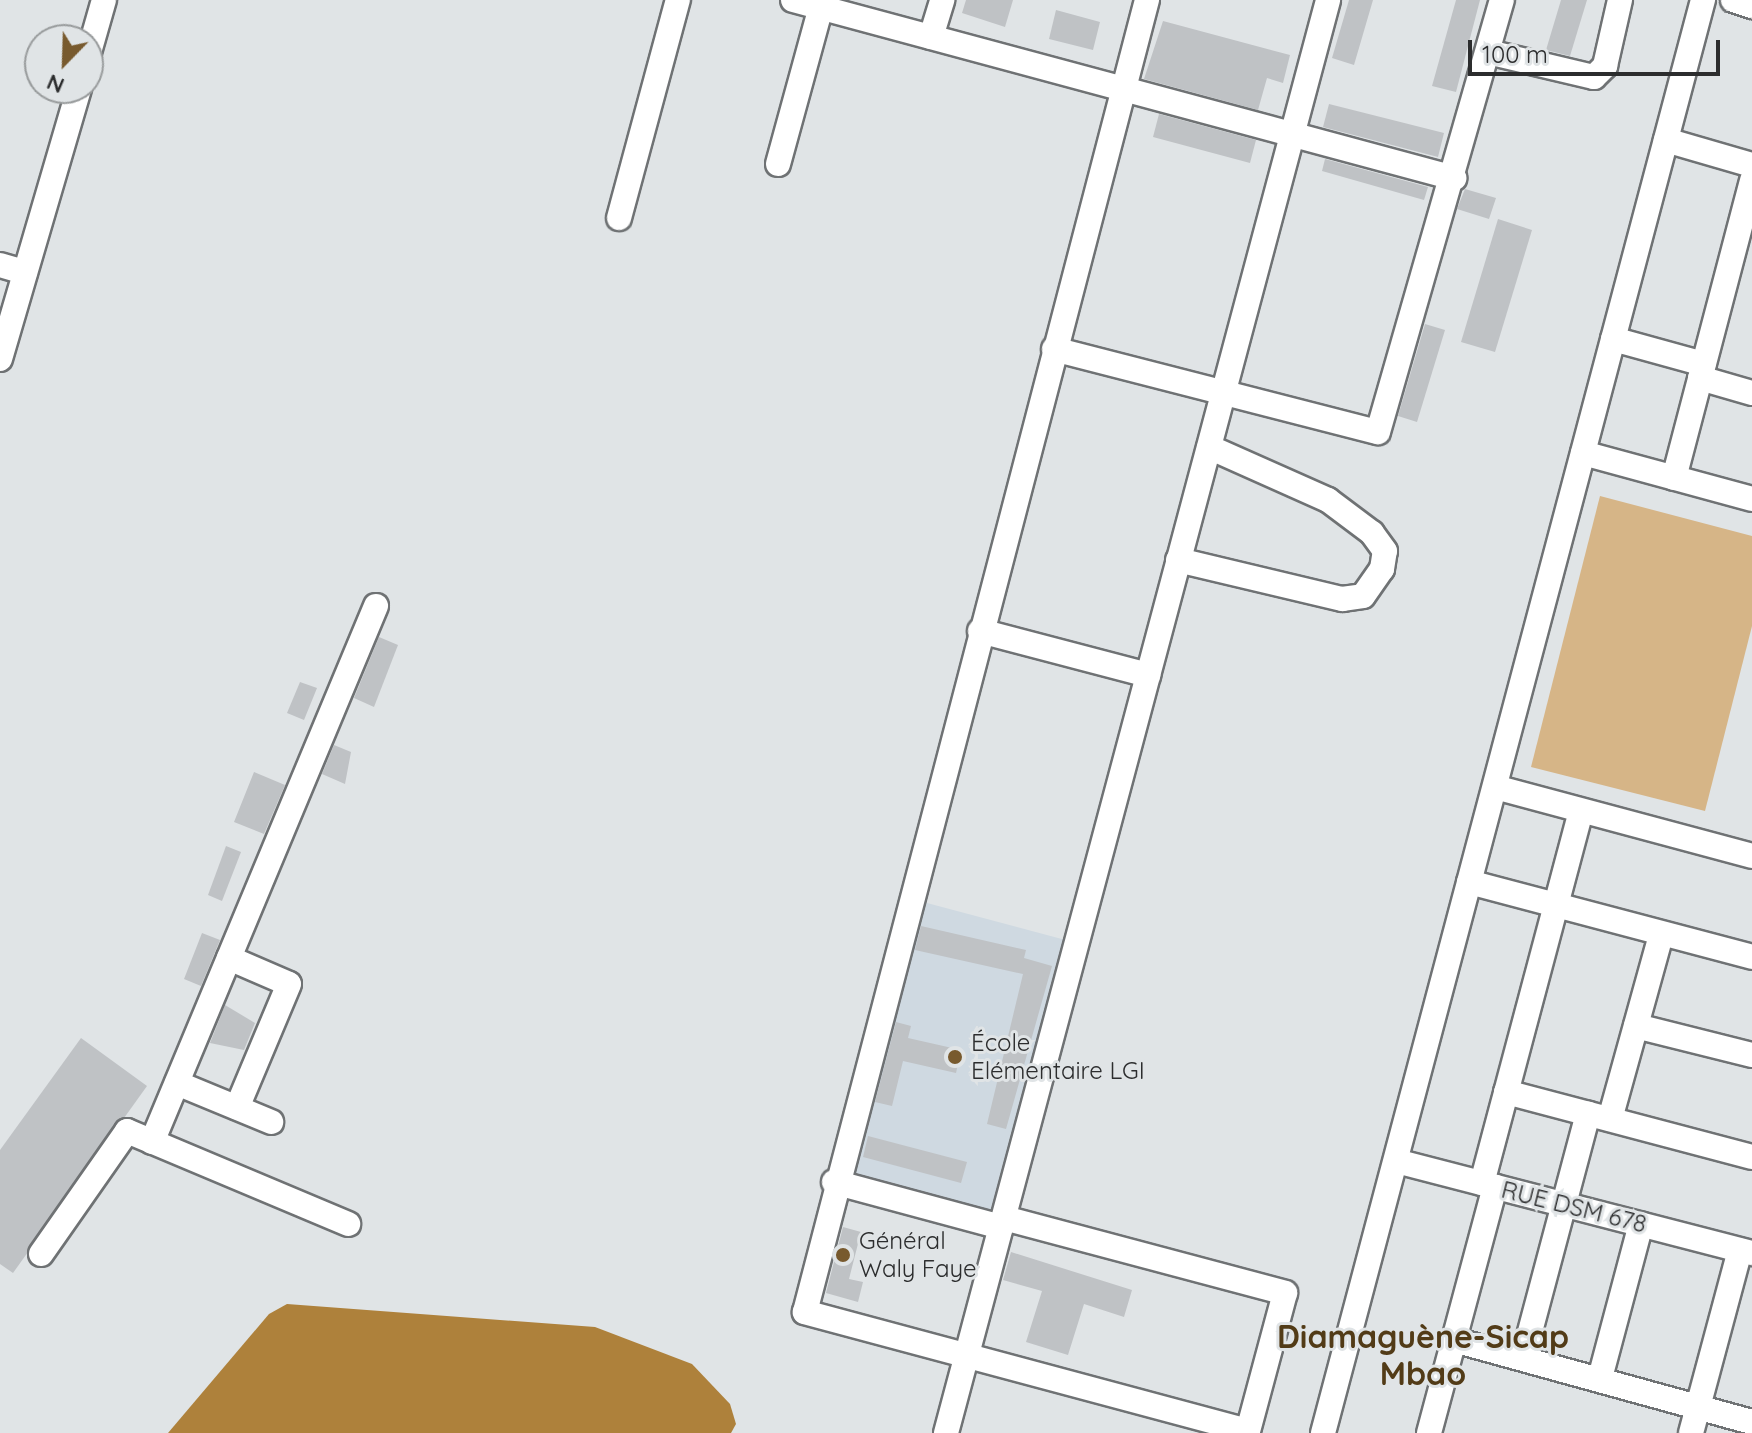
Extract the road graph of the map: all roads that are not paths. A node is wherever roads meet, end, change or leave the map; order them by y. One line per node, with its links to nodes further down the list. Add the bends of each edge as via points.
1 (678, 0): 23 (street)
2 (793, 0): 11 (street)
3 (942, 0): 14 (street)
4 (1147, 0): 16 (street)
5 (1328, 0): 18 (street)
6 (1502, 0): 15 (street)
7 (1620, 0): 15 (street, via 1605,66 1594,77)
8 (1703, 0): 19 (street)
9 (1733, 0): 12 (street)
10 (97, 4): 13 (street)
11 (822, 4): 14 (street); 20 (street)
12 (1752, 6)
13 (94, 24)
14 (931, 37): 16 (street)
15 (1488, 52): 21 (street)
16 (1123, 89): 18 (street); 27 (street)
17 (74, 104): 25 (street)
18 (1292, 134): 21 (street); 30 (street)
19 (1666, 140): 22 (street); 26 (street)
20 (778, 164)
21 (1454, 178): 30 (street, via 1378,432)
22 (1752, 180): 29 (street)
23 (619, 218)
24 (0, 265): 25 (street)
25 (25, 272): 28 (street)
26 (1613, 339): 29 (street); 33 (street)
27 (1054, 349): 30 (street); 38 (street)
28 (0, 359)
29 (1702, 371): 31 (street); 34 (street)
30 (1223, 392): 32 (street)
31 (1752, 393)
32 (1209, 447): 36 (street); 36 (street, via 1328,500 1372,533 1385,551 1382,569 1363,596 1342,599)
33 (1583, 453): 34 (street); 40 (street)
34 (1674, 478): 35 (street)
35 (1752, 499)
36 (1178, 560): 39 (street)
37 (376, 606): 47 (street)
38 (980, 631): 39 (street); 58 (street)
39 (1148, 675): 61 (street)
40 (1495, 787): 41 (street); 43 (street)
41 (1581, 812): 42 (street); 44 (street)
42 (1752, 856)
43 (1469, 882): 44 (street); 57 (street)
44 (1556, 905): 45 (street); 51 (street)
45 (1661, 935): 46 (street); 48 (street)
46 (1752, 957)
47 (229, 958): 50 (street); 52 (street, via 289,984)
48 (1636, 1026): 49 (street); 53 (street)
49 (1752, 1055)
50 (177, 1083): 52 (street); 55 (street)
51 (1506, 1092): 53 (street); 59 (street)
52 (237, 1108): 54 (street)
53 (1599, 1116): 56 (street); 60 (street)
54 (271, 1122)
55 (152, 1142): 62 (street); 65 (street, via 127,1131)
56 (1752, 1157)
57 (1396, 1161): 59 (street, RUE DSM 678); 73 (street)
58 (834, 1182): 61 (street); 67 (street, via 805,1312)
59 (1488, 1185): 60 (street, RUE DSM 678); 66 (street)
60 (1563, 1204): 63 (street, RUE DSM 678); 68 (street)
61 (1002, 1223): 67 (street); 67 (street, via 1285,1293 1248,1431)
62 (348, 1224)
63 (1641, 1224): 64 (street, RUE DSM 678); 69 (street)
64 (1746, 1252): 70 (street)
65 (41, 1254)
66 (1454, 1340): 68 (street); 74 (street)
67 (967, 1356): 72 (street)
68 (1523, 1358): 69 (street)
69 (1600, 1378): 70 (street)
70 (1698, 1407): 71 (street); 75 (street)
71 (1752, 1422)
72 (946, 1433)
73 (1323, 1433)
74 (1429, 1433)
75 (1691, 1433)

